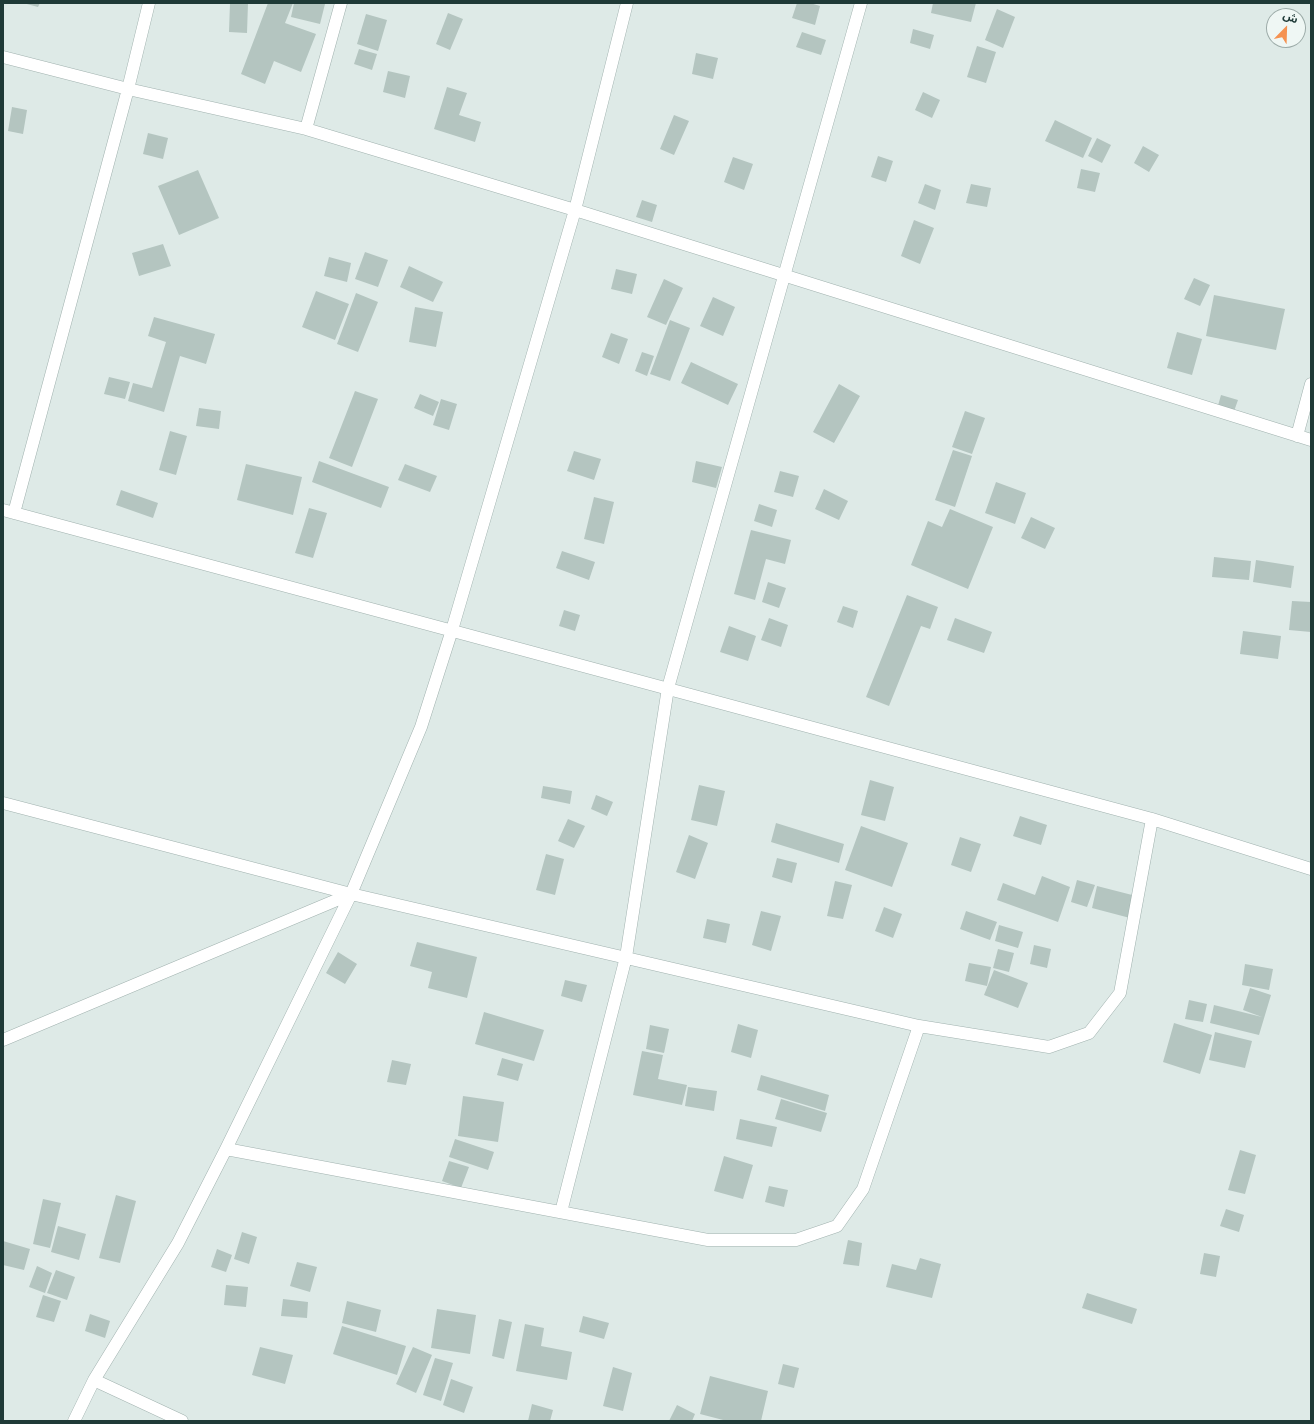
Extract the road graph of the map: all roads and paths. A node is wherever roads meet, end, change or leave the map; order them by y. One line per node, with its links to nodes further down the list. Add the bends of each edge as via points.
1 (149, 3): 6 (street)
2 (340, 3): 7 (street)
3 (627, 3): 8 (street)
4 (861, 3): 9 (street)
5 (3, 57): 6 (street)
6 (128, 89): 7 (street); 13 (street)
7 (306, 129): 8 (street)
8 (575, 210): 9 (street); 14 (street)
9 (783, 275): 11 (street); 15 (street)
10 (1311, 384): 11 (street)
11 (1297, 436): 12 (street)
12 (1311, 440)
13 (9, 511): 14 (street)
14 (452, 630): 15 (street); 19 (street, via 421,727)
15 (668, 688): 17 (street); 20 (street)
16 (3, 802): 19 (street)
17 (1152, 819): 18 (street); 21 (street, via 1120,992 1089,1033 1049,1047)
18 (1311, 868)
19 (351, 894): 20 (street); 22 (street); 23 (street)
20 (626, 957): 21 (street); 24 (street)
21 (919, 1026): 24 (street, via 862,1189 838,1226 796,1240 708,1240)
22 (3, 1040)
23 (226, 1149): 24 (street); 25 (street, via 178,1243)
24 (561, 1212)
25 (94, 1380): 26 (street); 27 (street)
26 (74, 1421)
27 (182, 1421)

